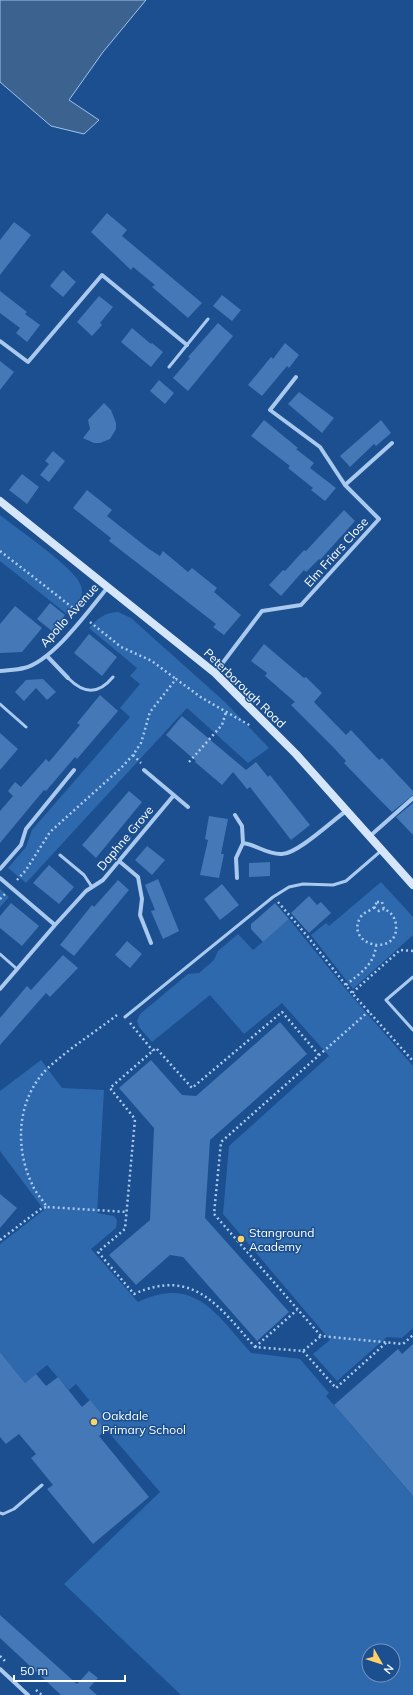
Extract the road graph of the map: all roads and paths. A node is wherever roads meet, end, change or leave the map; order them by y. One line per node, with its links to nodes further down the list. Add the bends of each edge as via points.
1 (208, 319): 3 (lane)
2 (1, 343): 3 (street, via 28,362 102,275)
3 (187, 345): 4 (lane)
4 (169, 367)
5 (296, 377): 7 (street, Elm Friars Close, via 270,410 320,448)
6 (392, 443): 7 (street)
7 (345, 485): 12 (street, Elm Friars Close, via 379,520 301,605 262,611)
8 (0, 501): 9 (main road, Peterborough Road)
9 (108, 586): 10 (street, Apollo Avenue, via 84,617); 12 (main road, Peterborough Road)
10 (47, 656): 11 (street, Apollo Avenue, via 26,668); 14 (street)
11 (0, 671)
12 (215, 673): 24 (main road, Peterborough Road, via 296,754)
13 (113, 677): 14 (lane, via 105,686 95,690 85,690 76,686)
14 (68, 678)
15 (0, 704): 17 (lane)
16 (226, 712): 18 (path, via 222,725)
17 (26, 727)
18 (189, 762)
19 (74, 770): 31 (street, via 26,829 21,845)
20 (144, 770): 21 (street)
21 (174, 795): 23 (street); 30 (street, Daphne Grove)
22 (413, 798): 26 (street)
23 (188, 807)
24 (346, 811): 26 (main road, Peterborough Road); 27 (street, via 300,847 282,854 264,851 254,844)
25 (235, 815): 27 (street, via 242,826)
26 (370, 836): 28 (main road, Peterborough Road)
27 (244, 843): 33 (street, via 236,858)
28 (382, 850): 34 (main road, Peterborough Road); 36 (lane, via 346,881 333,885 303,884 289,887)
29 (60, 855): 35 (lane, via 84,875)
30 (119, 861): 35 (street, Daphne Grove, via 103,880); 40 (street, via 138,877 142,899 140,915)
31 (0, 869)
32 (0, 878): 39 (street)
33 (237, 878)
34 (413, 886)
35 (92, 888): 39 (street, Daphne Grove, via 86,891)
36 (273, 897): 45 (path); 49 (lane)
37 (374, 907): 38 (path, via 379,911); 38 (path, via 380,902); 41 (path, via 360,918 358,929 364,940)
38 (384, 908): 41 (path, via 396,920 395,934 386,943)
39 (55, 925): 43 (street, Daphne Grove)
40 (151, 943)
41 (376, 946): 45 (path, via 373,960)
42 (0, 954): 43 (lane)
43 (17, 969): 46 (street, Daphne Grove)
44 (413, 977): 50 (lane, via 386,1000)
45 (346, 985): 47 (path)
46 (0, 989)
47 (352, 993)
48 (369, 1011): 52 (path)
49 (125, 1017): 51 (path); 53 (path, via 119,1013 48,1068 35,1084 24,1107 20,1134 23,1160 32,1185)
50 (413, 1030)
51 (153, 1051): 52 (path, via 156,1048 192,1088 282,1012); 54 (path, via 110,1088 135,1119)
52 (319, 1056): 56 (path, via 221,1142 214,1214)
53 (47, 1207): 54 (path); 55 (path, via 42,1208)
54 (127, 1212): 60 (path, via 125,1229 98,1252 134,1294 147,1288 168,1284 189,1287 220,1308)
55 (0, 1240)
56 (297, 1310): 58 (path); 60 (path)
57 (413, 1335): 59 (path, via 403,1344)
58 (321, 1336): 59 (path); 61 (path)
59 (388, 1342): 61 (path, via 336,1388)
60 (255, 1347): 61 (path)
61 (303, 1351)
62 (42, 1485): 63 (lane, via 14,1509)
63 (0, 1513)
64 (0, 1669): 65 (street)
65 (28, 1695)

